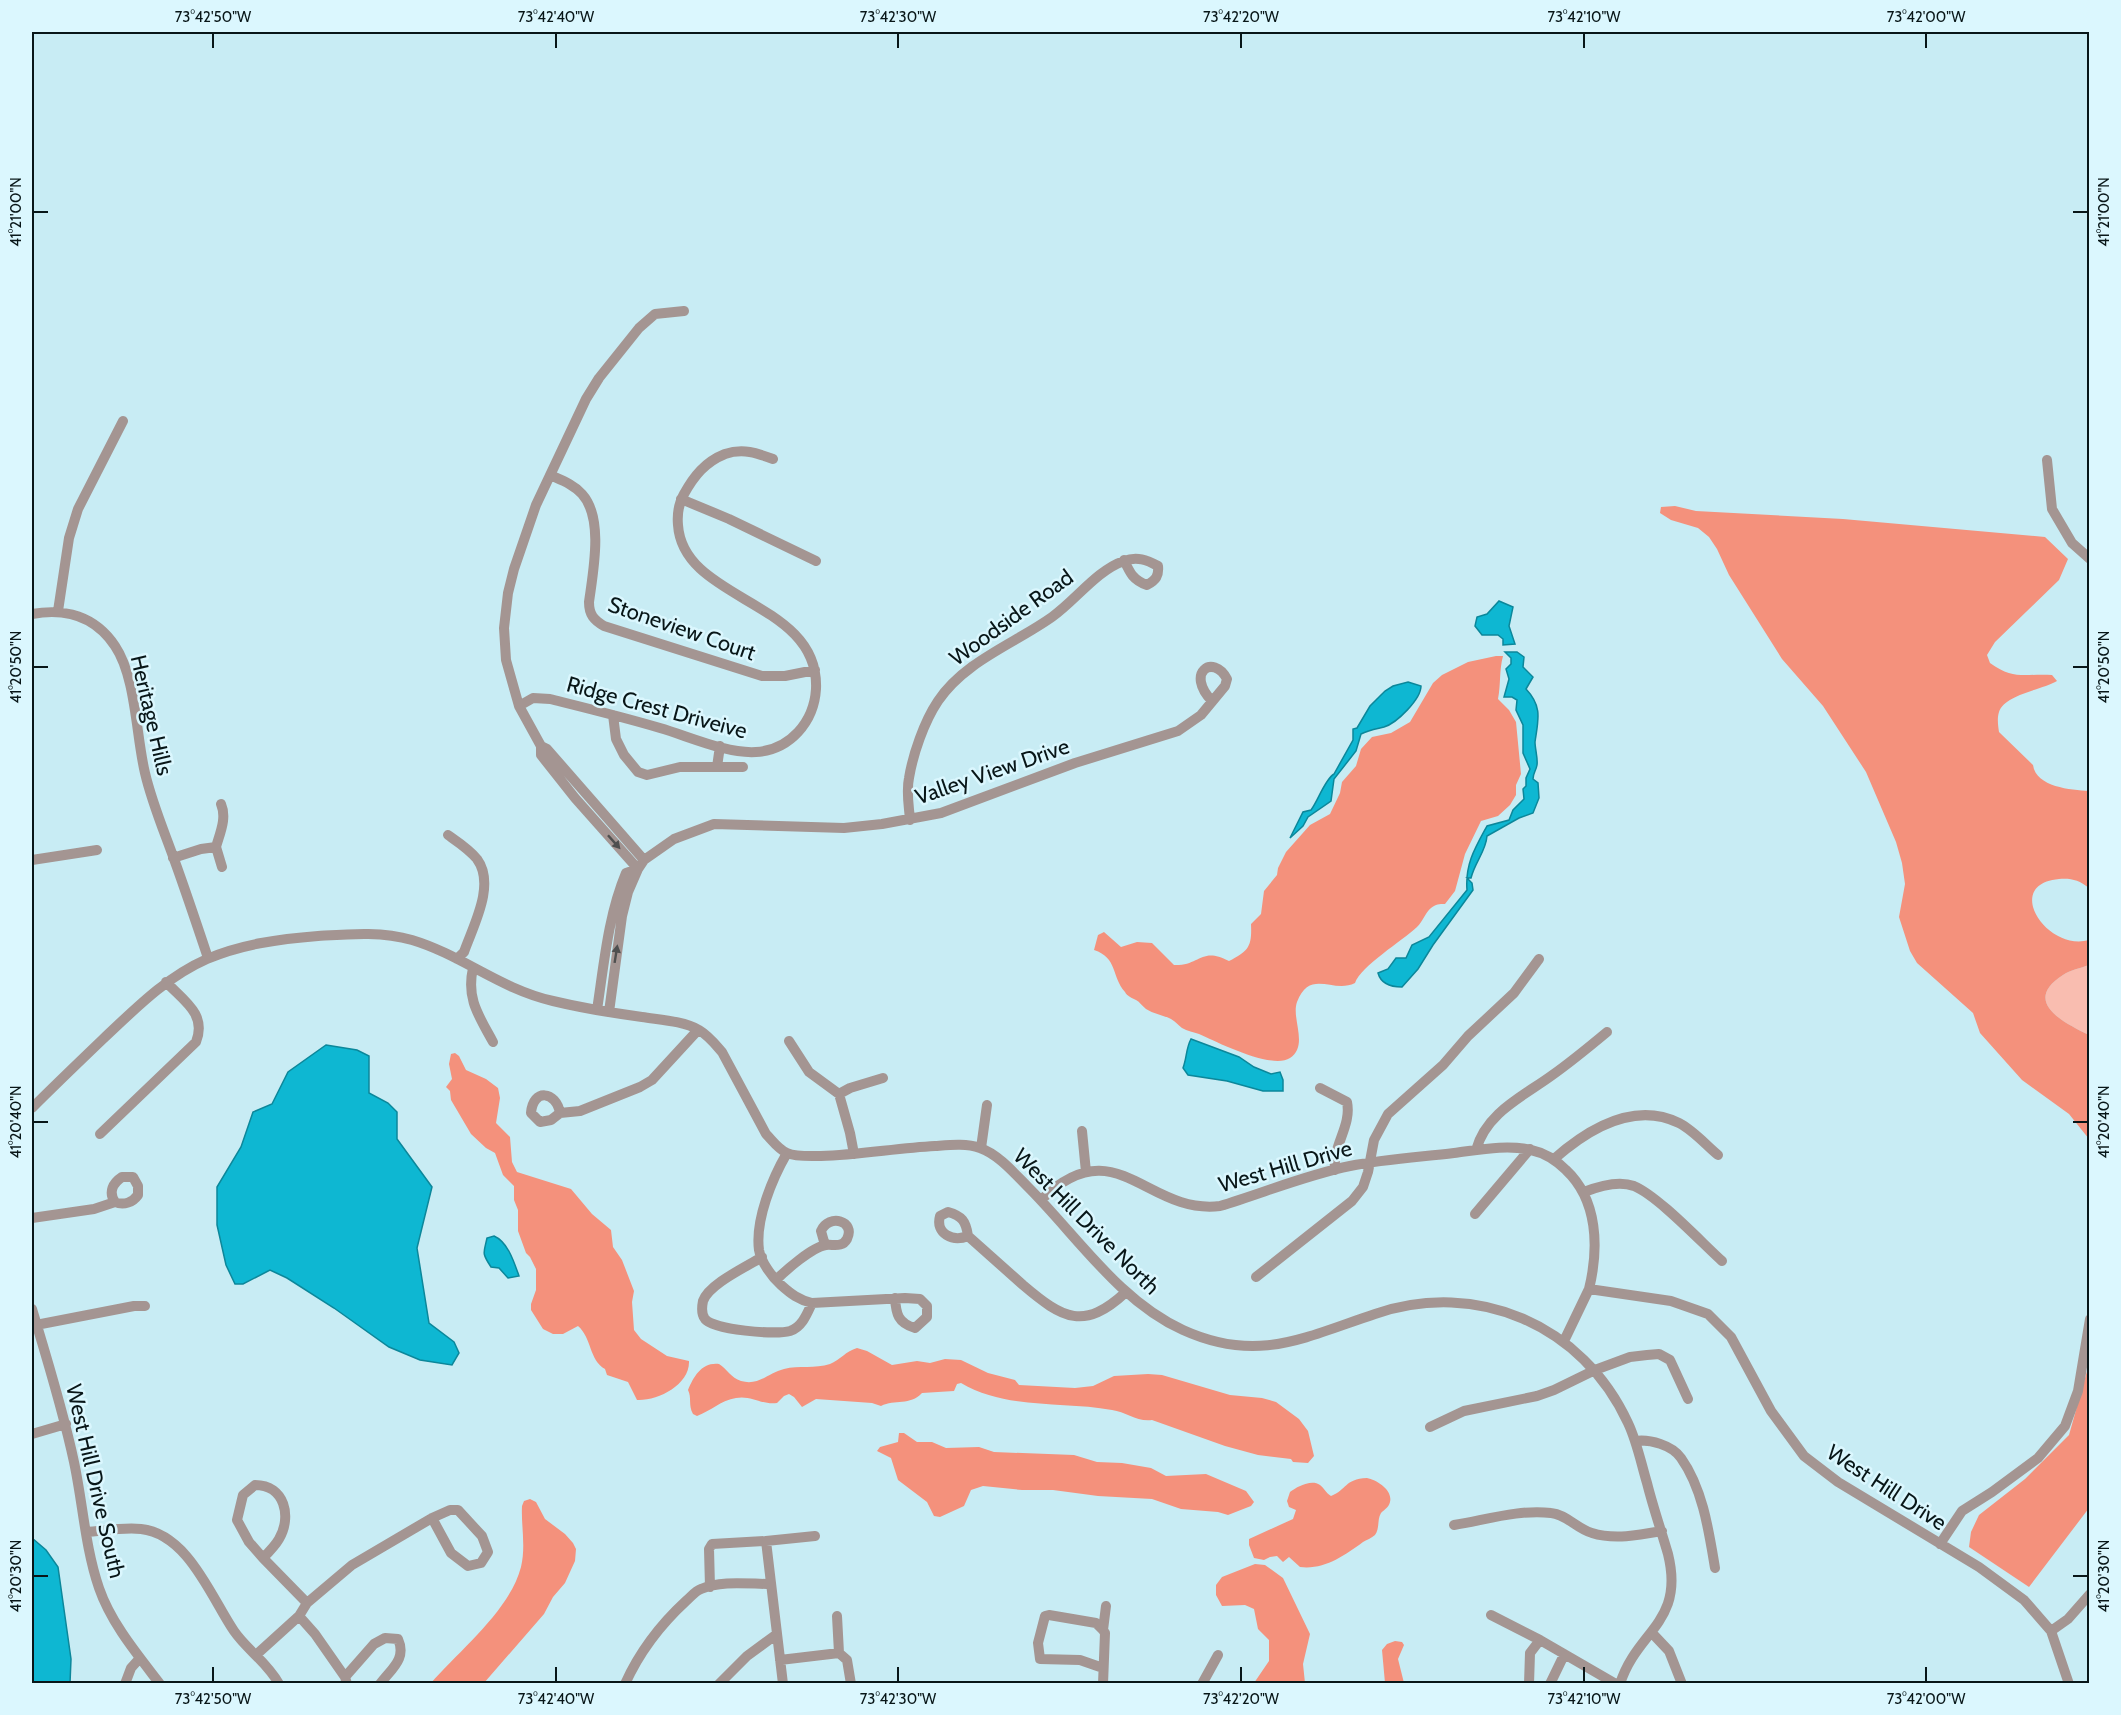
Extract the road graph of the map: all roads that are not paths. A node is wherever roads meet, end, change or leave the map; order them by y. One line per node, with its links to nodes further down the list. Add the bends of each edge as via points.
1 (684, 311): 5 (street, via 655,314 598,378)
2 (123, 422): 10 (street, via 78,508)
3 (774, 459): 6 (street, Ridge Crest Driveive, via 751,451 726,454 692,478)
4 (2047, 460): 8 (street, via 2052,508 2072,543)
5 (550, 475): 12 (street, Stoneview Court, via 582,494 594,524 589,602 594,620 762,676); 14 (street, via 536,505 508,593 506,660)
6 (681, 499): 9 (street); 12 (street, Ridge Crest Driveive, via 679,533 685,552 703,571 799,638 808,649)
7 (1124, 560): 20 (street, Woodside Road, via 1052,617 977,663 954,682 938,702 921,738 909,779)
8 (2090, 560)
9 (816, 561)
10 (57, 611): 11 (street, Heritage Hills); 24 (street, Heritage Hills, via 69,612 104,633 123,661 144,773)
11 (32, 614)
12 (815, 670): 16 (street, Ridge Crest Driveive, via 814,704 796,735 772,749 756,752)
13 (1212, 700): 20 (street, Valley View Drive, via 1201,715 1178,731 1076,763 941,813)
14 (519, 706): 15 (street, Ridge Crest Driveive, via 532,698 542,698); 26 (street, via 541,746 541,755)
15 (613, 716): 16 (street, Ridge Crest Driveive); 17 (street, via 616,739 638,772 647,775 681,768)
16 (720, 746): 17 (street)
17 (717, 767): 18 (street)
18 (743, 767)
19 (221, 804): 22 (street, via 223,823)
20 (910, 820): 26 (street, Valley View Drive, via 844,828 714,824 674,839)
21 (448, 835): 29 (street, via 478,860 483,877 483,894 464,952)
22 (216, 847): 24 (street); 27 (street)
23 (97, 850): 25 (street)
24 (173, 858): 28 (street, Heritage Hills)
25 (32, 860)
26 (641, 864): 33 (street, Valley View Drive, via 626,873 619,891); 34 (street, one-way to 26, via 622,916)
27 (222, 867)
28 (208, 958): 29 (street, via 263,943 369,933 409,939); 32 (street)
29 (458, 959): 31 (street)
30 (1539, 959): 54 (street, via 1514,993 1388,1114 1374,1140)
31 (474, 968): 33 (street, via 541,999); 38 (street, via 474,1006)
32 (166, 982): 43 (street); 46 (street, via 199,1019 196,1042)
33 (597, 1010): 34 (street)
34 (609, 1012): 35 (street, via 674,1021)
35 (698, 1030): 44 (street, via 652,1080 606,1102); 50 (street, via 722,1052 766,1134)
36 (1607, 1032): 49 (street, via 1501,1111 1480,1136)
37 (789, 1041): 41 (street, via 809,1072)
38 (493, 1042)
39 (883, 1078): 41 (street)
40 (1320, 1088): 55 (street, via 1347,1102 1350,1113 1334,1159)
41 (839, 1094): 51 (street)
42 (987, 1105): 47 (street)
43 (32, 1108)
44 (560, 1113)
45 (1082, 1131): 56 (street)
46 (100, 1134)
47 (981, 1148): 51 (street, West Hill Drive North, via 949,1145); 58 (street, West Hill Drive North)
48 (1530, 1149): 49 (street, West Hill Drive); 53 (street, West Hill Drive); 60 (street)
49 (1476, 1150): 54 (street, West Hill Drive)
50 (787, 1153): 51 (street, West Hill Drive North); 64 (street, via 761,1220)
51 (854, 1154)
52 (1718, 1155): 53 (street, via 1682,1124 1665,1117 1643,1116 1603,1124 1575,1140)
53 (1554, 1159): 57 (street, West Hill Drive)
54 (1369, 1162): 55 (street, West Hill Drive); 66 (street, via 1363,1187 1352,1201)
55 (1335, 1170): 56 (street, West Hill Drive, via 1206,1207 1181,1203 1127,1176 1108,1171)
56 (1086, 1172): 58 (street, West Hill Drive, via 1071,1177)
57 (1584, 1192): 65 (street, via 1599,1186 1634,1186 1654,1198); 68 (street, West Hill Drive, via 1595,1244)
58 (1041, 1200): 69 (street, West Hill Drive North)
59 (115, 1202): 61 (street)
60 (1475, 1214)
61 (32, 1218)
62 (968, 1236): 69 (street, via 1046,1305 1066,1316 1095,1314)
63 (825, 1245): 67 (street, via 791,1265)
64 (762, 1257): 67 (street); 71 (street, via 711,1289 704,1300 705,1320 736,1329 780,1333 800,1325)
65 (1722, 1261)
66 (1256, 1277)
67 (776, 1280): 71 (street, via 802,1301)
68 (1589, 1288): 76 (street, West Hill Drive); 89 (street, West Hill Drive, via 1671,1301 1708,1314 1731,1337 1771,1411 1804,1456 1838,1482)
69 (1126, 1292): 76 (street, West Hill Drive North, via 1184,1330 1246,1347 1303,1340 1398,1307 1442,1302 1486,1306 1512,1314)
70 (895, 1298): 71 (street)
71 (813, 1303)
72 (146, 1306): 75 (street)
73 (32, 1309): 75 (street, West Hill Drive South)
74 (2090, 1319): 89 (street, via 2078,1391 2065,1426 2038,1458 1962,1510)
75 (36, 1324): 79 (street, West Hill Drive South)
76 (1564, 1341): 77 (street, West Hill Drive North)
77 (1595, 1370): 78 (street, via 1630,1358 1659,1354 1670,1360); 80 (street, via 1537,1396 1464,1412); 82 (street, West Hill Drive North, via 1619,1406)
78 (1688, 1399)
79 (66, 1424): 81 (street); 86 (street, West Hill Drive South)
80 (1430, 1427)
81 (32, 1434)
82 (1635, 1441): 85 (street, West Hill Drive North); 91 (street, via 1657,1443 1680,1456 1706,1521)
83 (432, 1518): 83 (street, via 458,1510 485,1541 485,1559 471,1566 462,1562 451,1553); 95 (street, via 352,1564)
84 (1454, 1525): 85 (street, via 1535,1512 1554,1513 1592,1533 1608,1536)
85 (1662, 1531): 103 (street, West Hill Drive North, via 1672,1587 1670,1602)
86 (86, 1532): 106 (street, via 139,1528 166,1537 185,1554 238,1636); 109 (street, West Hill Drive South, via 99,1588 120,1630)
87 (815, 1536): 88 (street)
88 (766, 1541): 92 (street); 93 (street, via 712,1544)
89 (1940, 1544): 101 (street, West Hill Drive, via 2024,1600)
90 (263, 1558): 90 (street, via 237,1520 243,1496 255,1485 276,1492 285,1508 280,1537); 95 (street)
91 (1716, 1569)
92 (771, 1584): 93 (street); 102 (street)
93 (710, 1587): 117 (street, via 699,1589 659,1630)
94 (2090, 1594): 101 (street, via 2068,1619)
95 (307, 1603): 98 (street)
96 (1106, 1606): 100 (street)
97 (1491, 1615): 104 (street)
98 (299, 1616): 106 (street); 112 (street)
99 (837, 1616): 105 (street)
100 (1103, 1630): 111 (street); 111 (street, via 1096,1623 1049,1615 1045,1616 1038,1643 1040,1659 1080,1660)
101 (2051, 1630): 127 (street, West Hill Drive)
102 (777, 1634): 110 (street); 118 (street)
103 (1652, 1634): 125 (street, West Hill Drive North); 126 (street, via 1669,1652)
104 (1540, 1640): 108 (street); 123 (street, via 1530,1653)
105 (839, 1653): 110 (street); 120 (street, via 847,1660)
106 (257, 1654): 115 (street)
107 (1218, 1655): 122 (street)
108 (1564, 1655): 124 (street); 125 (street)
109 (140, 1658): 113 (street, via 130,1668); 114 (street, West Hill Drive South)
110 (780, 1659): 119 (street)
111 (1103, 1668): 121 (street)
112 (346, 1680): 116 (street, via 374,1644 385,1638 399,1639 402,1655)
113 (124, 1683)
114 (160, 1683)
115 (279, 1683)
116 (380, 1683)
117 (625, 1683)
118 (719, 1683)
119 (783, 1683)
120 (851, 1683)
121 (1103, 1683)
122 (1202, 1683)
123 (1529, 1683)
124 (1550, 1683)
125 (1618, 1683)
126 (1682, 1683)
127 (2069, 1683)

